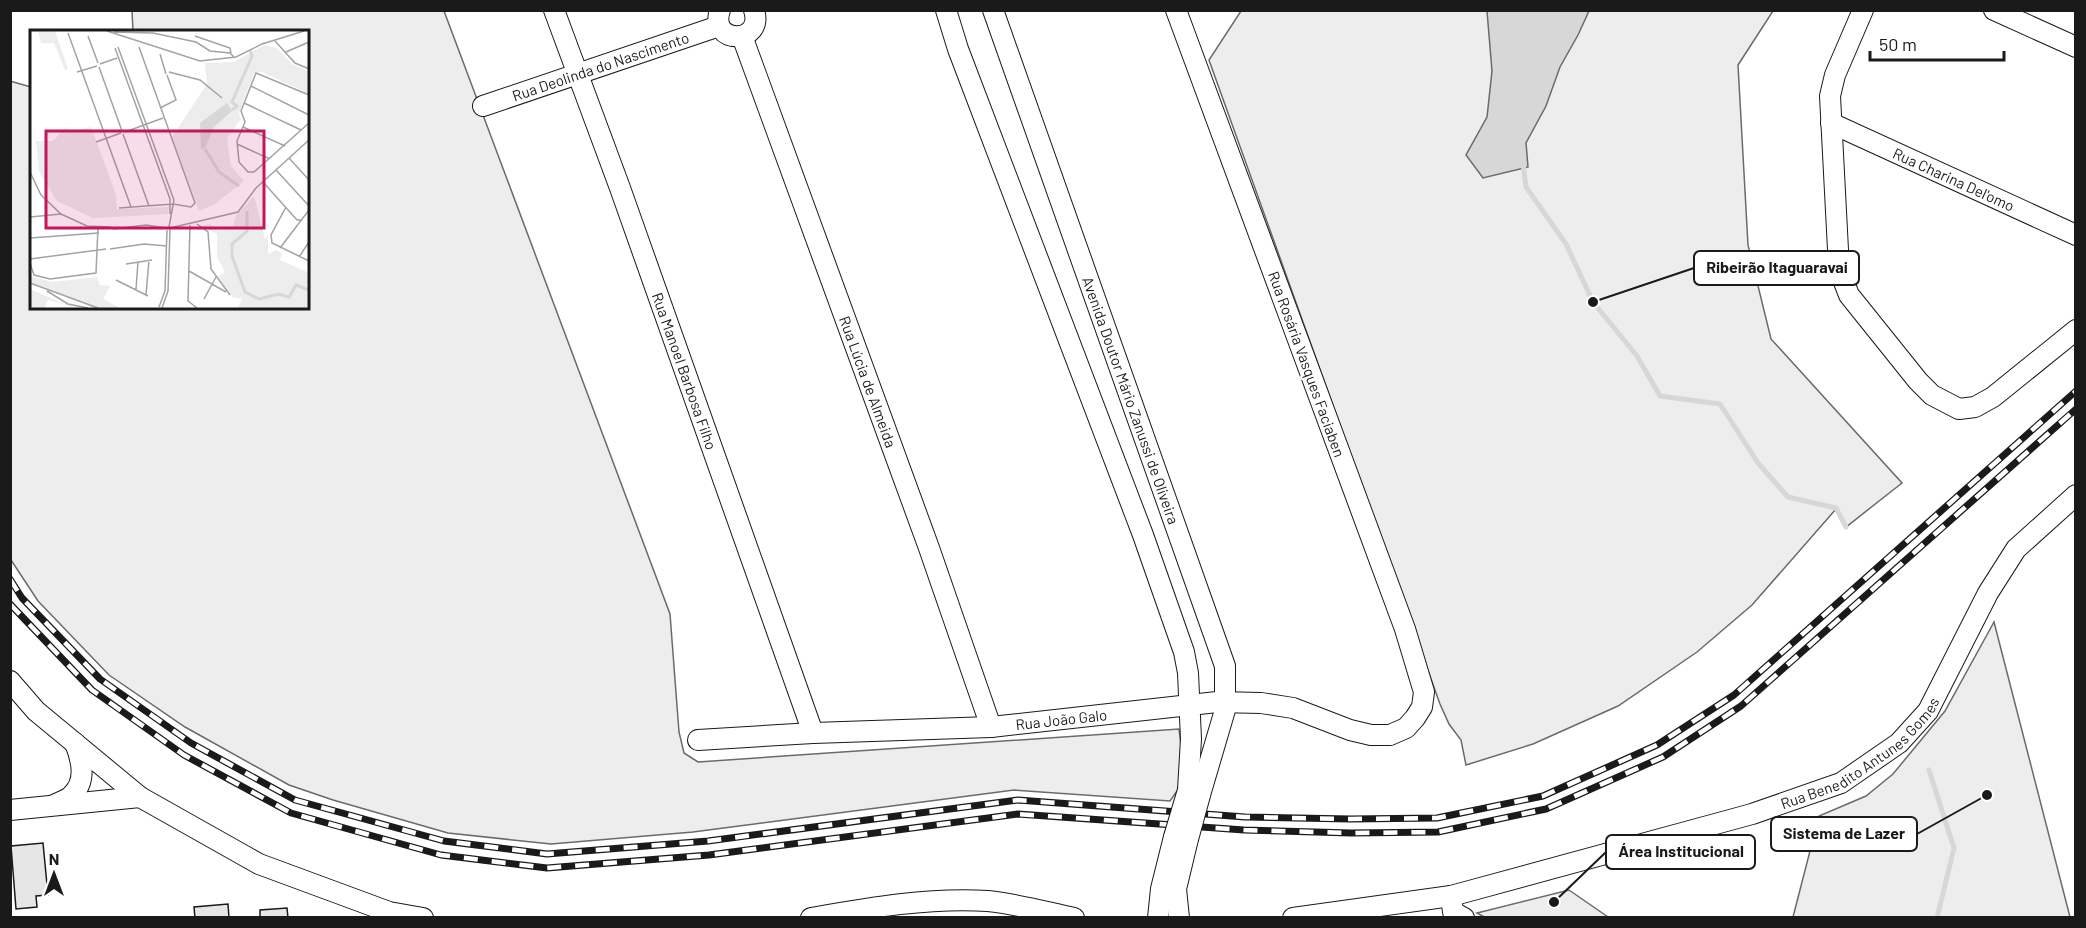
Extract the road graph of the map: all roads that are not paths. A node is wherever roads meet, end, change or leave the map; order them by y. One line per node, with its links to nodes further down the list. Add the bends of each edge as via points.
1 (554, 10): 11 (street, Rua Manoel Barbosa Filho)
2 (946, 10): 19 (street, via 1184,652)
3 (993, 10): 18 (street, Avenida Doutor Mário Zanussi de Oliveira, via 1225,666)
4 (1176, 10): 20 (street, Rua Rosária Vasques Faciaben, via 1405,629 1424,692 1422,707)
5 (1863, 10): 13 (street, via 1835,75 1830,96)
6 (1994, 10): 10 (street)
7 (756, 11): 9 (street, via 754,27)
8 (720, 18): 9 (street, via 728,35); 11 (street, Rua Deolinda do Nascimento)
9 (742, 36): 21 (street, Rua Lúcia de Almeida)
10 (2076, 47)
11 (577, 74): 12 (street, Rua Deolinda do Nascimento); 22 (street, Rua Manoel Barbosa Filho)
12 (483, 106)
13 (1831, 123): 14 (street, Rua Charina Del'omo); 15 (street, via 1839,269 1849,295 1932,395 1959,409 1975,407)
14 (2076, 235)
15 (2076, 330)
16 (2076, 495): 30 (street, Rua Benedito Antunes Gomes, via 2016,549 1988,593 1928,711 1899,743 1841,783 1752,814)
17 (10, 681): 24 (street, via 36,711)
18 (1225, 702): 19 (street, Rua João Galo); 20 (street, Rua João Galo, via 1261,702 1293,708 1371,735 1390,735 1406,728); 25 (street, Avenida Doutor Mário Zanussi de Oliveira)
19 (1189, 704): 21 (street, Rua João Galo); 25 (street)
20 (1415, 718)
21 (991, 726): 22 (street, Rua João Galo)
22 (813, 733): 23 (street, Rua João Galo)
23 (698, 740)
24 (75, 743): 26 (street); 27 (street, via 82,764 81,780 71,796)
25 (1194, 793): 29 (street, bridge)
26 (140, 797): 27 (street); 32 (street, via 259,864)
27 (51, 806): 28 (street)
28 (10, 810)
29 (1181, 838): 36 (street, via 1161,889); 37 (street, via 1176,889)
30 (1451, 896): 31 (street, Rua Benedito Antunes Gomes); 39 (street, via 1453,912)
31 (1383, 911): 38 (street, Rua Benedito Antunes Gomes)
32 (389, 915): 33 (street)
33 (423, 918)
34 (811, 918): 35 (street, via 961,900)
35 (1074, 918)
36 (1158, 918)
37 (1179, 918)
38 (1293, 918)
39 (1464, 918)

